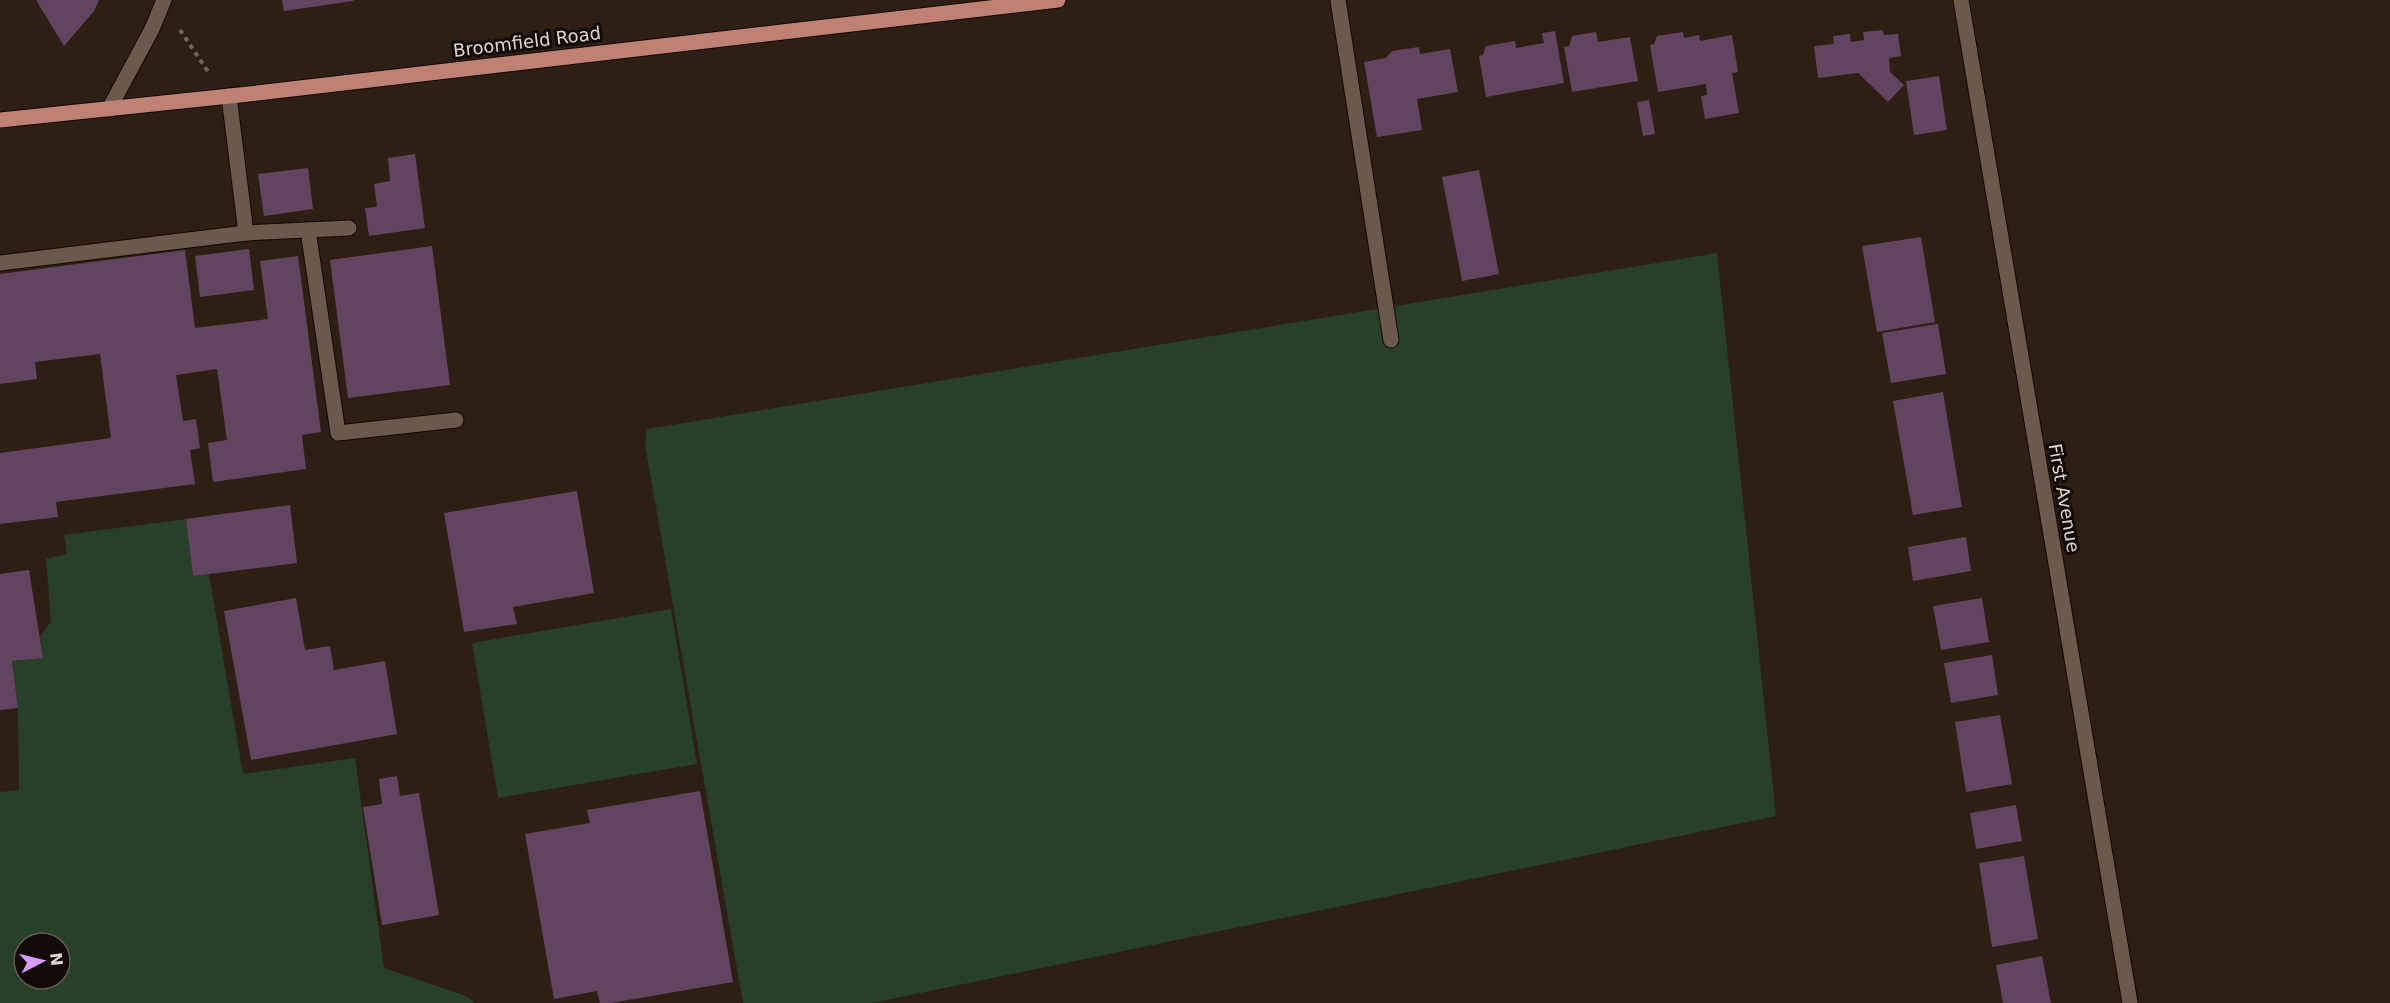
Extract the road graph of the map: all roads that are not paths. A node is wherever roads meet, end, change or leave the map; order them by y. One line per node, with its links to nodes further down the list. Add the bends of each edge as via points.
1 (164, 0): 6 (street)
2 (1058, 0): 5 (main road, Broomfield Road)
3 (1338, 0): 12 (street)
4 (1961, 0): 14 (street, First Avenue)
5 (229, 96): 6 (main road, Broomfield Road); 10 (street)
6 (109, 109): 7 (main road, Broomfield Road)
7 (0, 120)
8 (349, 228): 9 (street)
9 (308, 230): 10 (street); 13 (street, via 338,434)
10 (246, 233): 11 (street)
11 (0, 263)
12 (1391, 340)
13 (456, 420)
14 (2130, 1003)

